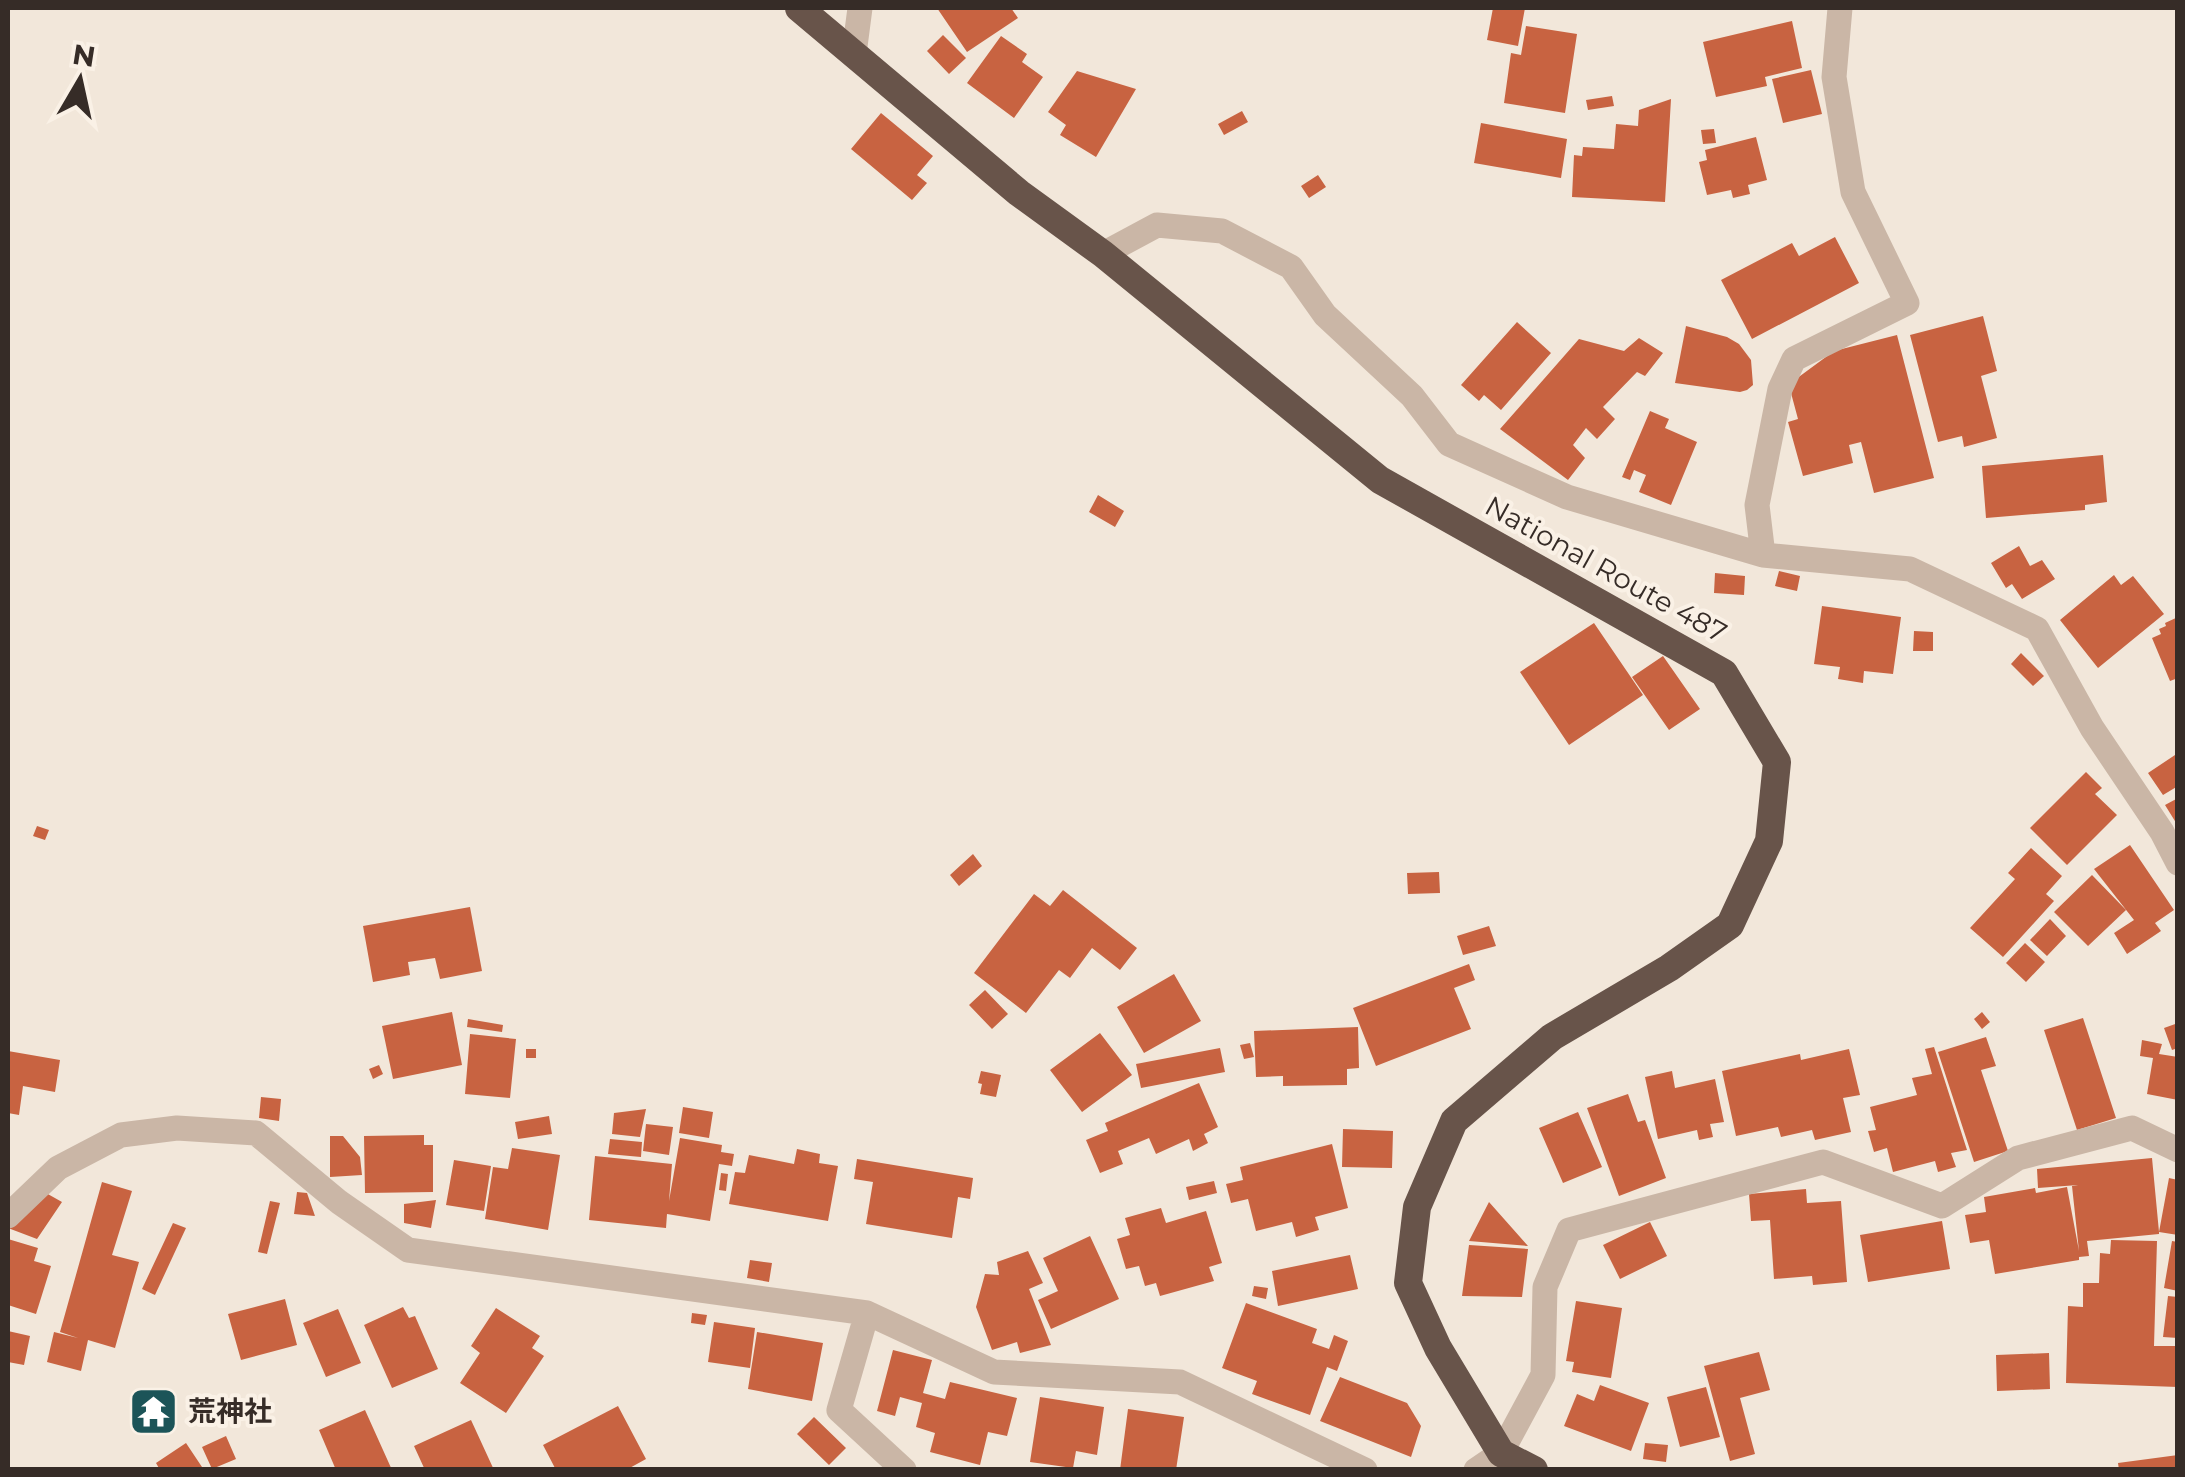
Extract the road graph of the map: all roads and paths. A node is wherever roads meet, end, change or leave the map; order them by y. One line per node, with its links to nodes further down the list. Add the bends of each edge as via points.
1 (799, 8): 4 (highway, National Route 487)
2 (860, 8): 4 (street)
3 (1840, 8): 6 (street, via 1834,77 1853,192 1907,303 1794,359 1780,389 1756,504)
4 (854, 54): 5 (highway, National Route 487)
5 (1102, 254): 6 (street, via 1157,225 1222,232 1291,267 1325,314 1412,396 1449,444 1567,497); 11 (highway, National Route 487, via 1380,480 1724,673 1776,762 1769,841 1730,925 1552,1037 1454,1121 1417,1208 1408,1283 1438,1348)
6 (1762, 556): 7 (street, via 1910,569 2037,629)
7 (2178, 863)
8 (2178, 1150): 11 (street, via 2132,1128 2018,1158 1942,1206 1822,1162 1569,1230 1544,1286 1543,1375)
9 (8, 1216): 10 (street, via 58,1168 121,1135 178,1128 256,1133 408,1250)
10 (866, 1313): 12 (street, via 839,1410); 13 (street, via 994,1372 1180,1382)
11 (1501, 1452): 14 (street); 15 (highway)
12 (904, 1470)
13 (1365, 1470)
14 (1476, 1470)
15 (1534, 1470)

